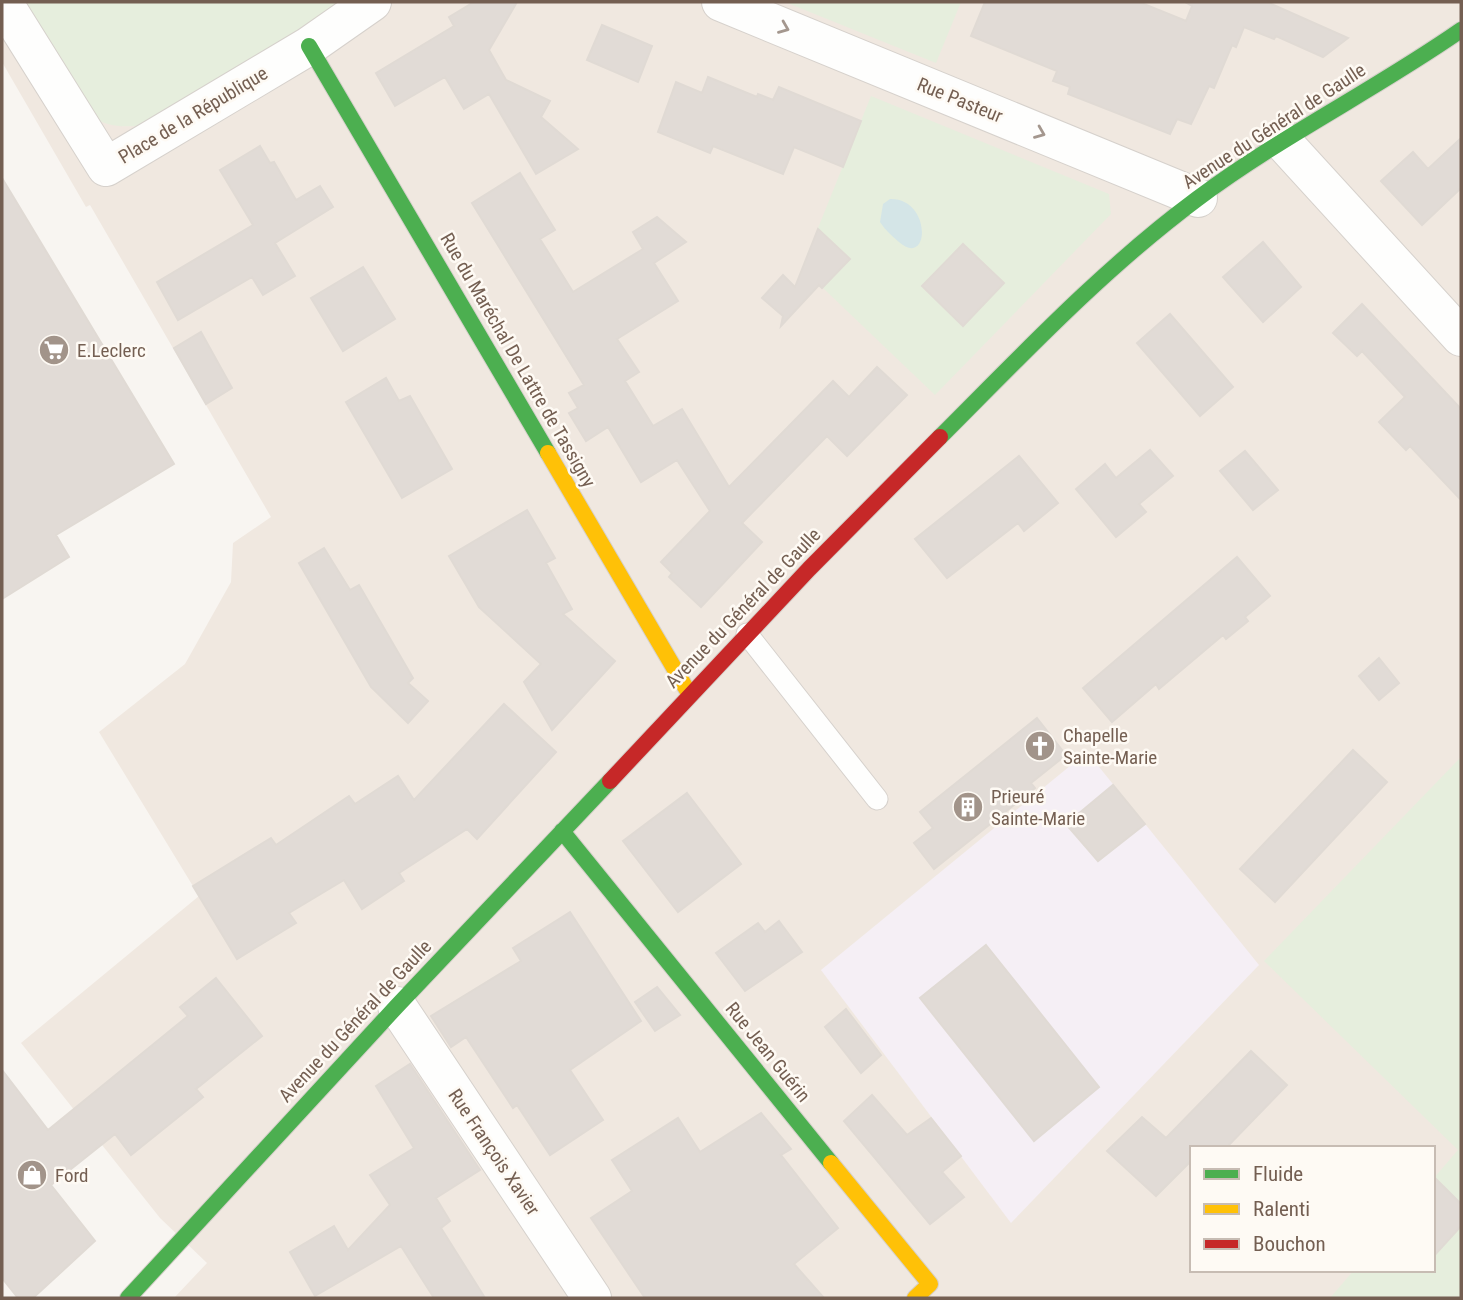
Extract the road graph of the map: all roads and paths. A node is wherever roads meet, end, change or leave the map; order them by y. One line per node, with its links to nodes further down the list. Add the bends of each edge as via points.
1 (3, 2): 5 (street, Place de la République, via 106,167)
2 (372, 2): 5 (street, Place de la République)
3 (721, 2): 7 (street, Rue Pasteur, one-way to 7)
4 (1461, 30): 6 (main road, Avenue du Général de Gaulle)
5 (309, 46): 10 (main road, Rue du Maréchal De Lattre de Tassigny)
6 (1282, 141): 7 (main road, Avenue du Général de Gaulle); 8 (street)
7 (1198, 198): 9 (main road, Avenue du Général de Gaulle, via 1068,308)
8 (1461, 337)
9 (747, 634): 10 (main road, Avenue du Général de Gaulle); 11 (lane)
10 (690, 695): 12 (main road, Avenue du Général de Gaulle)
11 (877, 799)
12 (562, 831): 13 (main road, Avenue du Général de Gaulle); 16 (main road, Rue Jean Guérin, via 930,1284)
13 (397, 1006): 14 (main road, Avenue du Général de Gaulle); 15 (street, Rue François Xavier)
14 (128, 1298)
15 (592, 1298)
16 (915, 1298)

